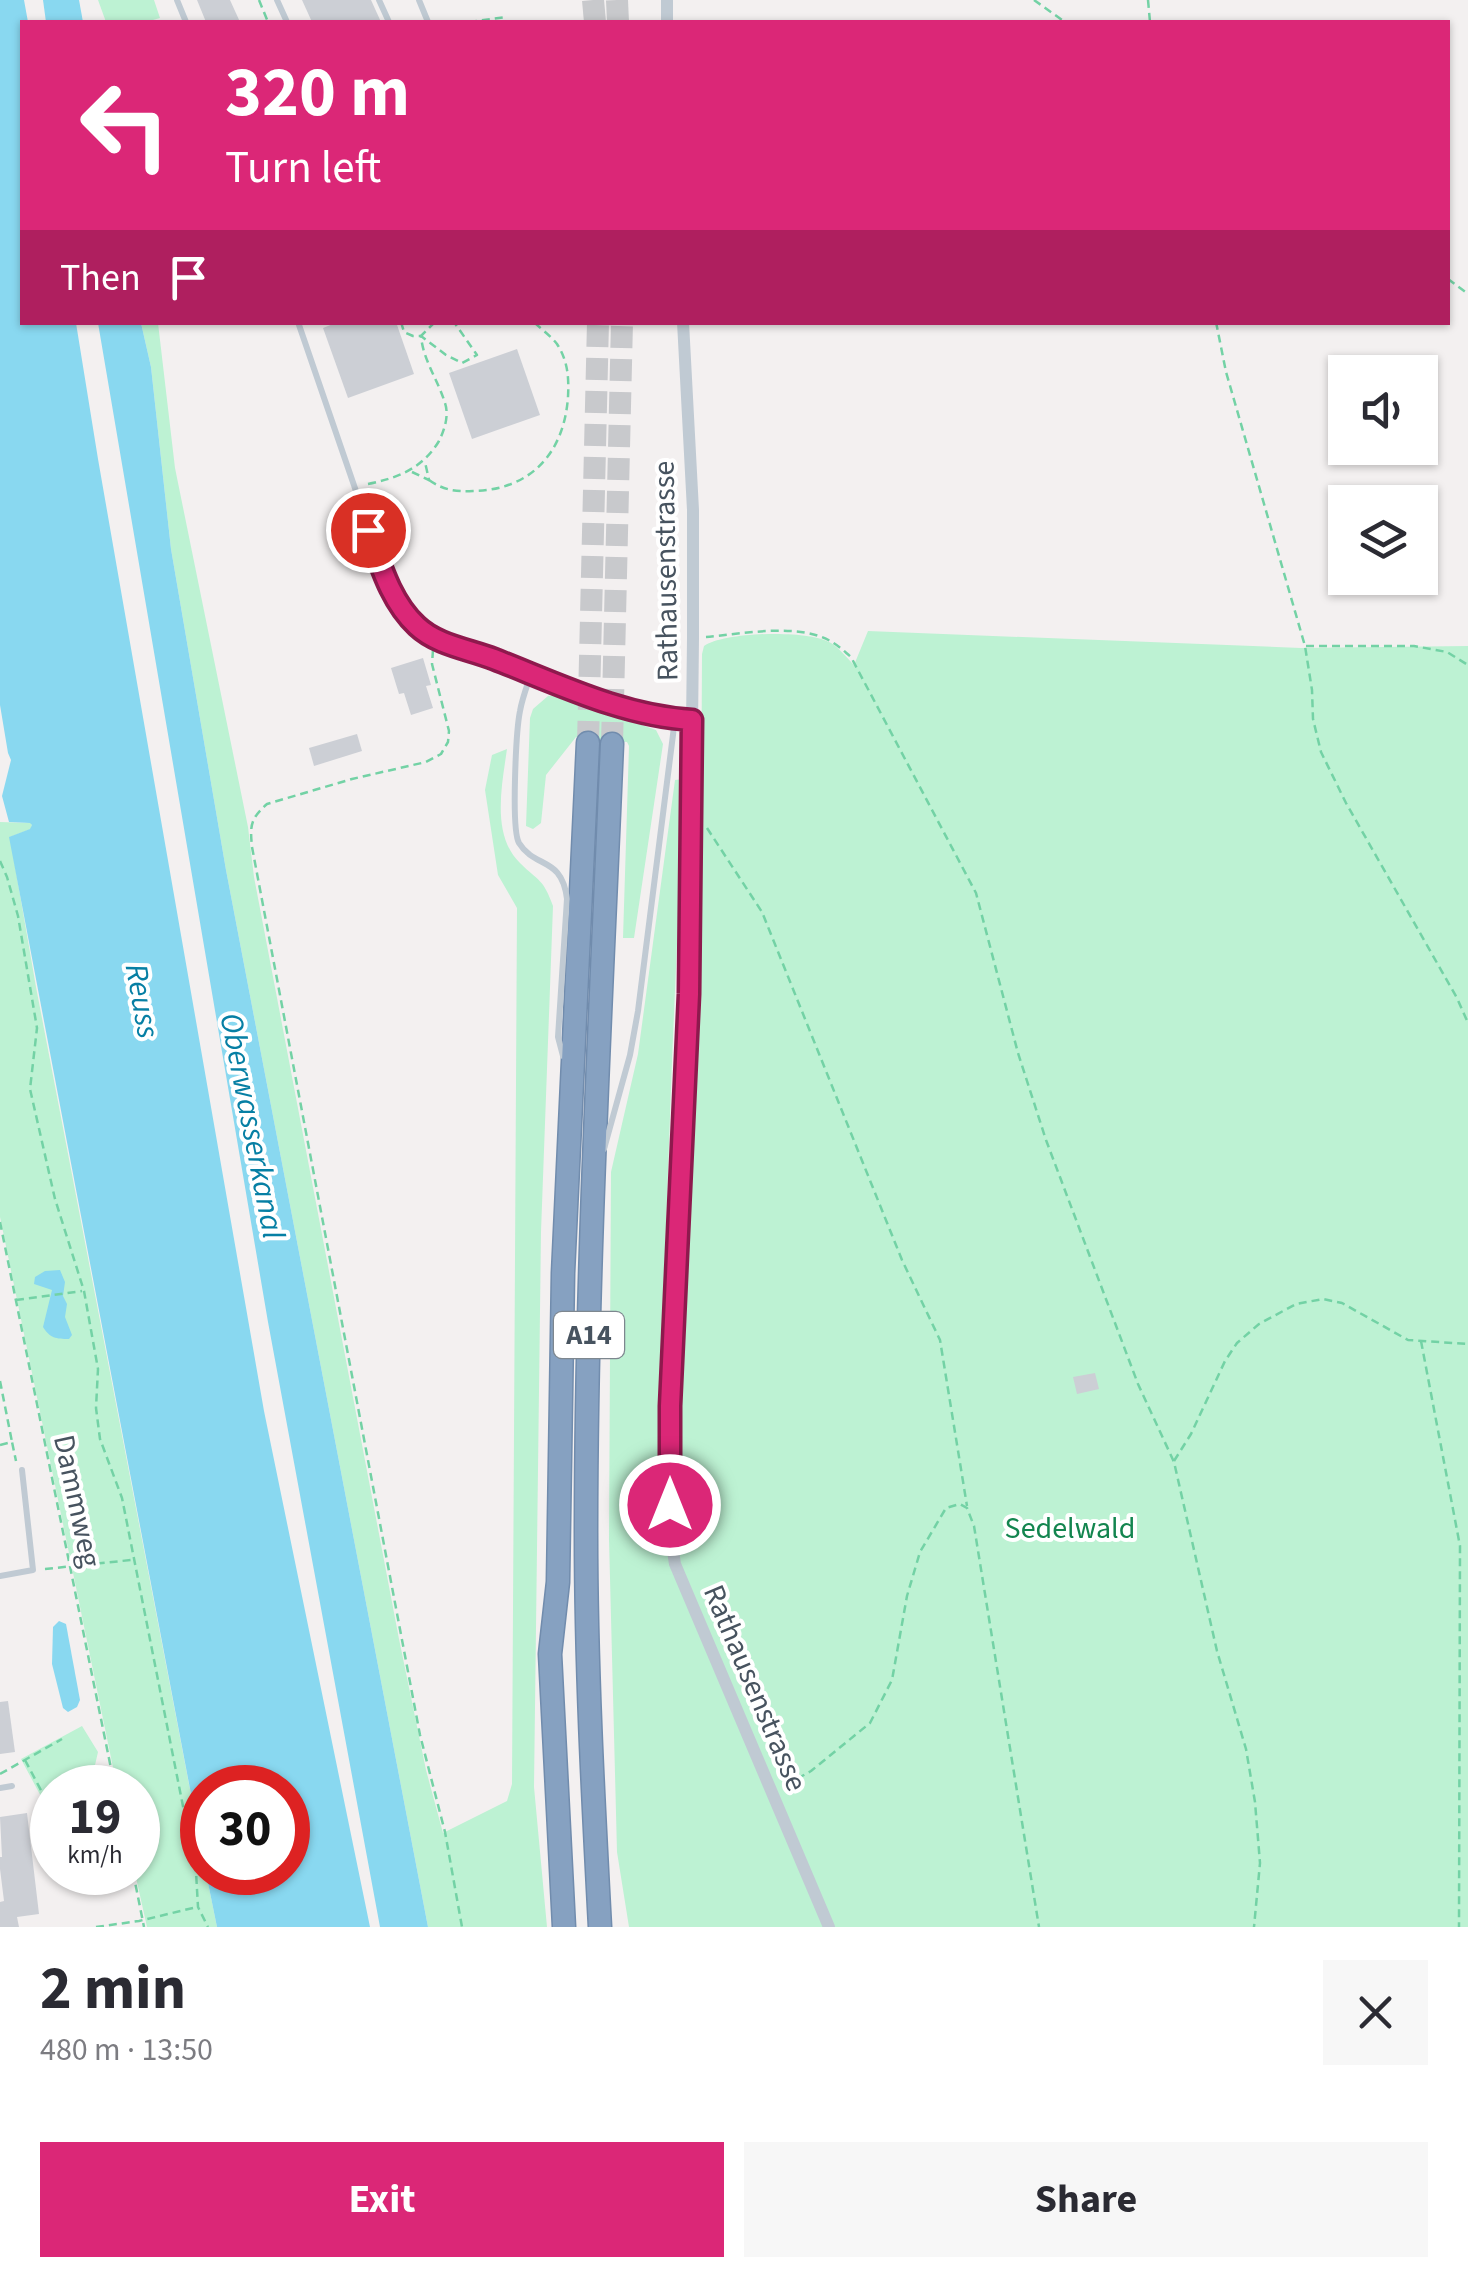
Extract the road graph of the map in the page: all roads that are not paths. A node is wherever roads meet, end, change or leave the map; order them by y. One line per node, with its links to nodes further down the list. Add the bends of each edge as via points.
1 (299, 325): 3 (lane, via 353,486 409,618 438,640)
2 (683, 325): 5 (street, Rathausenstrasse, via 693,510)
3 (531, 674): 4 (lane, via 646,715); 8 (lane, via 519,716 515,834 566,886 558,1037)
4 (676, 719): 5 (lane); 9 (lane, via 630,1055)
5 (692, 720): 18 (street, Rathausenstrasse, via 670,1538 675,1564)
6 (588, 743): 8 (highway, A14)
7 (612, 744): 9 (highway, A14)
8 (570, 1081): 12 (highway, A14)
9 (594, 1179): 17 (highway, A14, via 586,1532)
10 (22, 1470): 11 (lane, via 34,1570)
11 (0, 1576)
12 (558, 1582): 15 (highway, A14, via 550,1654); 16 (highway, A14)
13 (12, 1786): 14 (lane)
14 (0, 1788)
15 (564, 1927)
16 (576, 1927)
17 (600, 1927)
18 (829, 1927)

